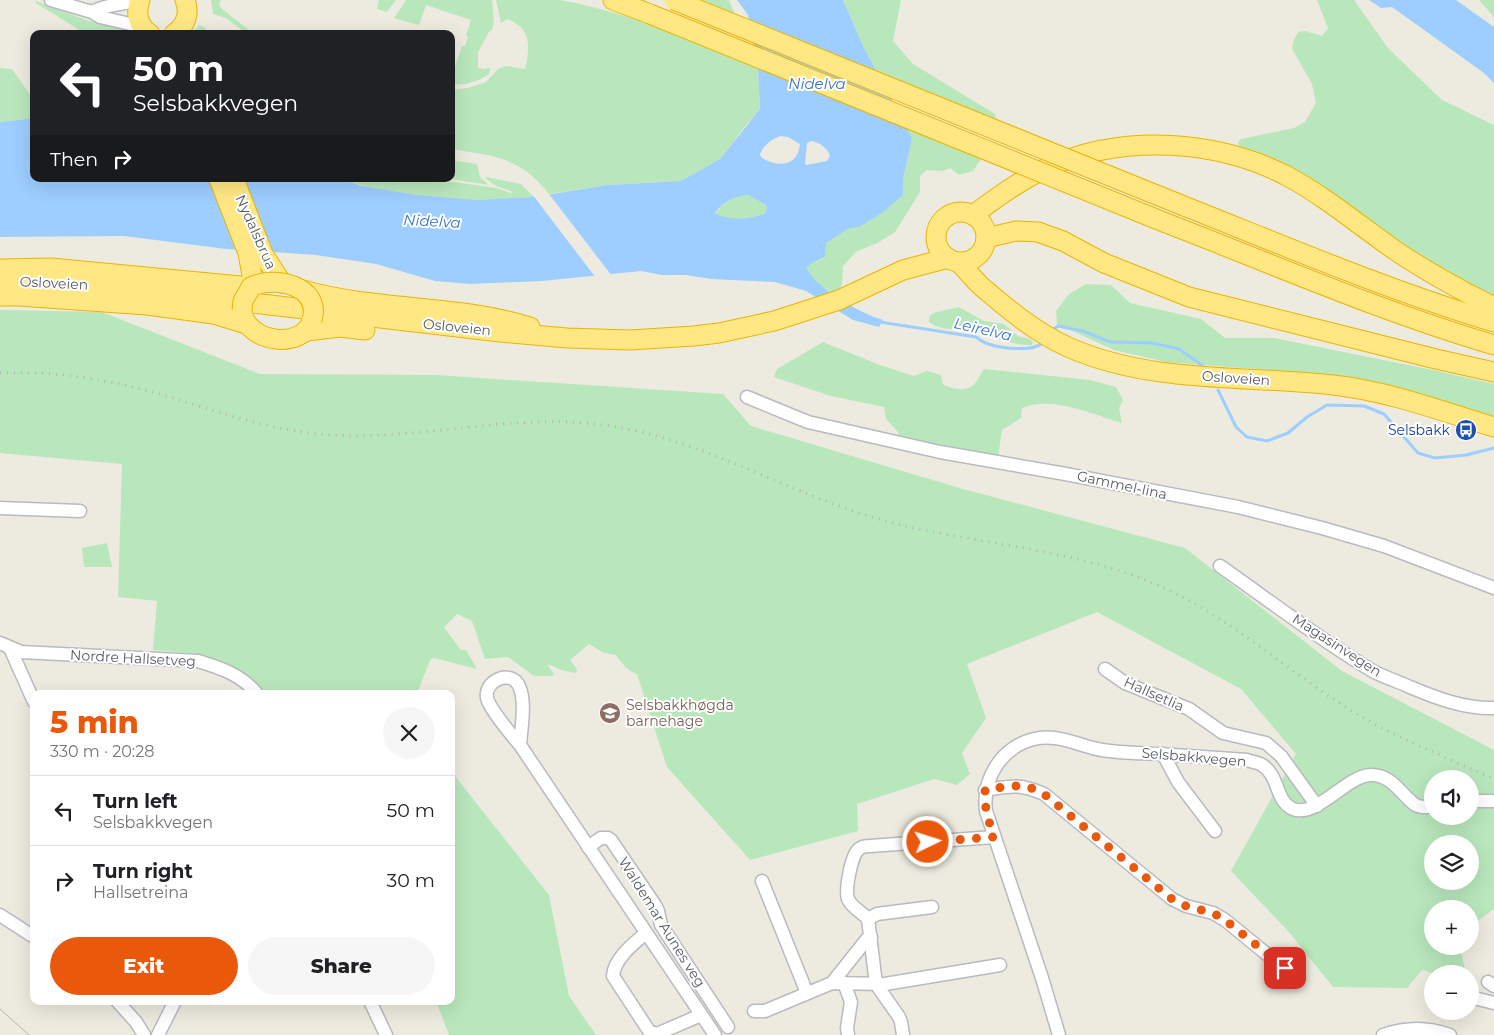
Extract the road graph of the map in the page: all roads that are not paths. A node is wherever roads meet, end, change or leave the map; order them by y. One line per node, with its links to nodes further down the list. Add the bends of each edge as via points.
1 (51, 0): 6 (street)
2 (139, 0): 6 (street); 7 (highway, via 138,18)
3 (185, 0): 8 (highway, via 187,16)
4 (613, 0): 27 (highway, bridge, via 1353,297)
5 (674, 0): 24 (highway, bridge, via 1366,278)
6 (92, 12): 7 (street)
7 (146, 30)
8 (180, 30)
9 (220, 182): 18 (highway, Nydalsbrua, via 248,253)
10 (235, 182): 17 (highway, Nydalsbrua, via 263,254)
11 (973, 215): 12 (highway, via 951,214 941,222); 13 (highway, via 982,222); 22 (highway, via 1019,182 1054,165 1088,154 1152,145 1183,146 1230,154 1299,183 1451,286)
12 (936, 234): 14 (highway, via 938,247); 15 (highway, Osloveien, via 922,253)
13 (983, 246): 14 (highway, via 971,260); 20 (highway, Osloveien, via 984,271); 28 (highway, via 1016,231 1038,232 1189,297)
14 (953, 260): 15 (highway, Osloveien); 20 (highway, Osloveien)
15 (903, 270): 26 (highway, Osloveien, via 858,293 751,327 660,339)
16 (3, 273): 18 (highway, via 51,268); 26 (highway, Osloveien)
17 (282, 283): 18 (highway, bridge); 19 (highway, bridge)
18 (253, 286): 23 (highway, bridge, via 243,301)
19 (303, 290): 25 (highway, bridge, via 312,304 314,315); 26 (highway, via 340,299 502,318)
20 (993, 295): 30 (highway, Osloveien, via 1028,326 1068,347 1109,362 1153,371 1367,390)
21 (0, 296): 23 (highway, via 147,305)
22 (1494, 308)
23 (244, 318): 25 (highway, via 259,335 274,338 291,338)
24 (1494, 322)
25 (310, 325): 26 (highway, via 499,345)
26 (567, 338)
27 (1494, 345)
28 (1494, 372)
29 (747, 397): 34 (street, Gammel-lina, via 808,422 940,452 1238,507 1322,528 1384,546)
30 (1494, 427)
31 (0, 508): 32 (street)
32 (80, 511)
33 (1220, 566): 39 (street, Magasinvegen, via 1372,670 1428,695)
34 (1494, 588)
35 (5, 645): 37 (street, Nordre Hallsetveg, via 21,652 198,661 239,677); 38 (street)
36 (1105, 669): 45 (street, Hallsetlia, via 1125,682 1185,707 1223,733 1266,743 1282,756)
37 (254, 690)
38 (30, 694)
39 (1494, 708)
40 (520, 745): 40 (street, Waldemar Aunes veg, via 487,696 487,689 498,679 514,680 522,692); 49 (street, Waldemar Aunes veg)
41 (1164, 754): 42 (street, Selsbakkvegen, via 1103,750 1048,737 1035,738 1024,742 1002,759 990,775); 45 (street, Selsbakkvegen, via 1262,764 1273,775 1283,802 1292,809); 47 (street, via 1178,782)
42 (985, 790): 48 (street, Selsbakkvegen, via 986,812); 58 (street, via 1027,786 1044,794 1172,899 1225,920)
43 (1494, 801): 44 (street)
44 (1479, 802)
45 (1317, 806): 46 (street, Selsbakkvegen, via 1357,779 1370,775 1382,776 1415,804)
46 (1424, 807)
47 (1214, 831)
48 (994, 837): 53 (street, via 858,849 852,863 847,897); 77 (street, Selsbakkvegen)
49 (588, 847): 55 (street, Waldemar Aunes veg); 70 (street, Waldemar Aunes veg, via 601,838 611,840 655,905 661,925)
50 (762, 881): 61 (street)
51 (932, 907): 53 (street, via 885,912)
52 (0, 915): 54 (street)
53 (868, 919): 56 (street)
54 (30, 934)
55 (646, 934): 69 (street, Waldemar Aunes veg); 69 (street, Waldemar Aunes veg, via 633,943 613,968 613,976 650,1031 657,1034)
56 (871, 937): 59 (street); 60 (street)
57 (1000, 965): 60 (street)
58 (1285, 968)
59 (838, 983): 60 (street); 61 (street); 63 (street)
60 (872, 984): 63 (street); 76 (street, via 899,1017)
61 (807, 993): 68 (street, via 765,1012)
62 (1479, 999): 64 (street)
63 (851, 1002): 75 (street)
64 (1494, 1003)
65 (121, 1005): 71 (street)
66 (173, 1005): 72 (street)
67 (372, 1005): 73 (street)
68 (754, 1011)
69 (701, 1015): 74 (street, Waldemar Aunes veg)
70 (732, 1029)
71 (144, 1035)
72 (158, 1035)
73 (386, 1035)
74 (715, 1035)
75 (848, 1035)
76 (903, 1035)
77 (1059, 1035)
78 (1383, 1035): 79 (street, via 1399,1030 1433,1029)
79 (1450, 1035)

